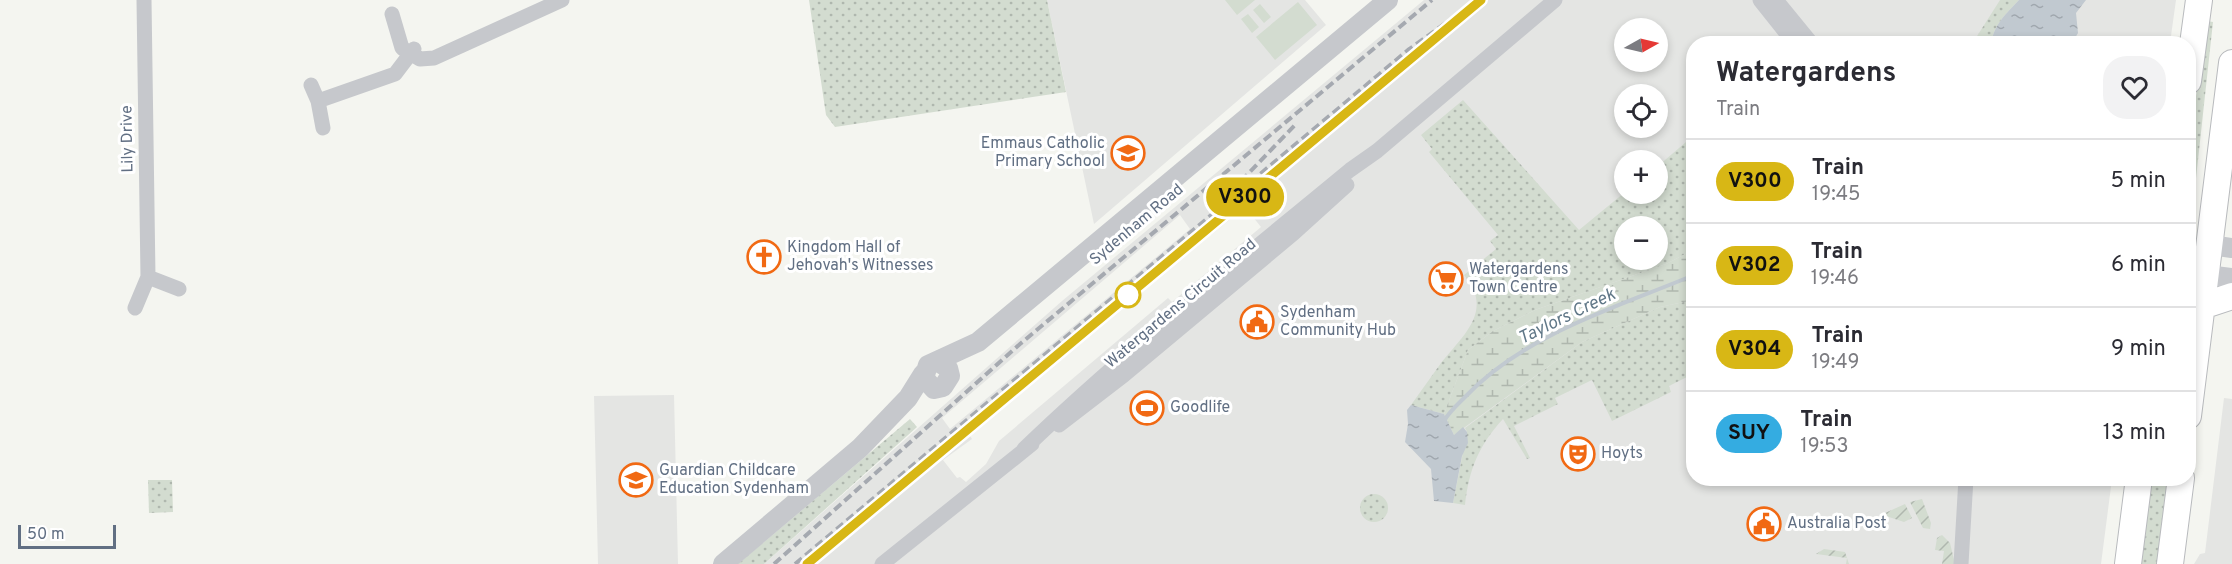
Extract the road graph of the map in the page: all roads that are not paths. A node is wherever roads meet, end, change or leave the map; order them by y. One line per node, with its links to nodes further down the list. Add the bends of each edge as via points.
1 (144, 0): 21 (street, Lily Drive)
2 (1388, 0): 18 (street, Sydenham Road)
3 (1404, 0): 18 (street, Sydenham Road)
4 (1555, 0): 32 (street, Watergardens Circuit Road, via 1377,151 1356,177 1294,233 1077,414 1024,449)
5 (1760, 0): 10 (street)
6 (1776, 0): 11 (street)
7 (2199, 0): 12 (highway)
8 (558, 1): 13 (street, via 434,58 420,59)
9 (389, 7): 13 (street, via 402,48)
10 (1789, 36)
11 (1805, 36)
12 (2194, 36)
13 (412, 52): 16 (street, via 395,74)
14 (2232, 63): 19 (highway)
15 (311, 85): 16 (street)
16 (318, 101): 17 (street)
17 (323, 128)
18 (1123, 228): 31 (street, Sydenham Road, via 998,342 944,369 947,384 929,381 906,417 860,448)
19 (2210, 245): 20 (highway)
20 (2209, 275): 24 (highway)
21 (148, 277): 22 (street); 25 (street, Lily Drive)
22 (179, 289)
23 (2232, 296): 24 (highway)
24 (2202, 306): 26 (highway)
25 (135, 308)
26 (2196, 353)
27 (1966, 486): 33 (street)
28 (2124, 486): 34 (highway)
29 (2138, 486): 34 (highway)
30 (2180, 486): 35 (highway)
31 (723, 564)
32 (882, 564)
33 (1961, 564)
34 (2127, 564)
35 (2170, 564)

